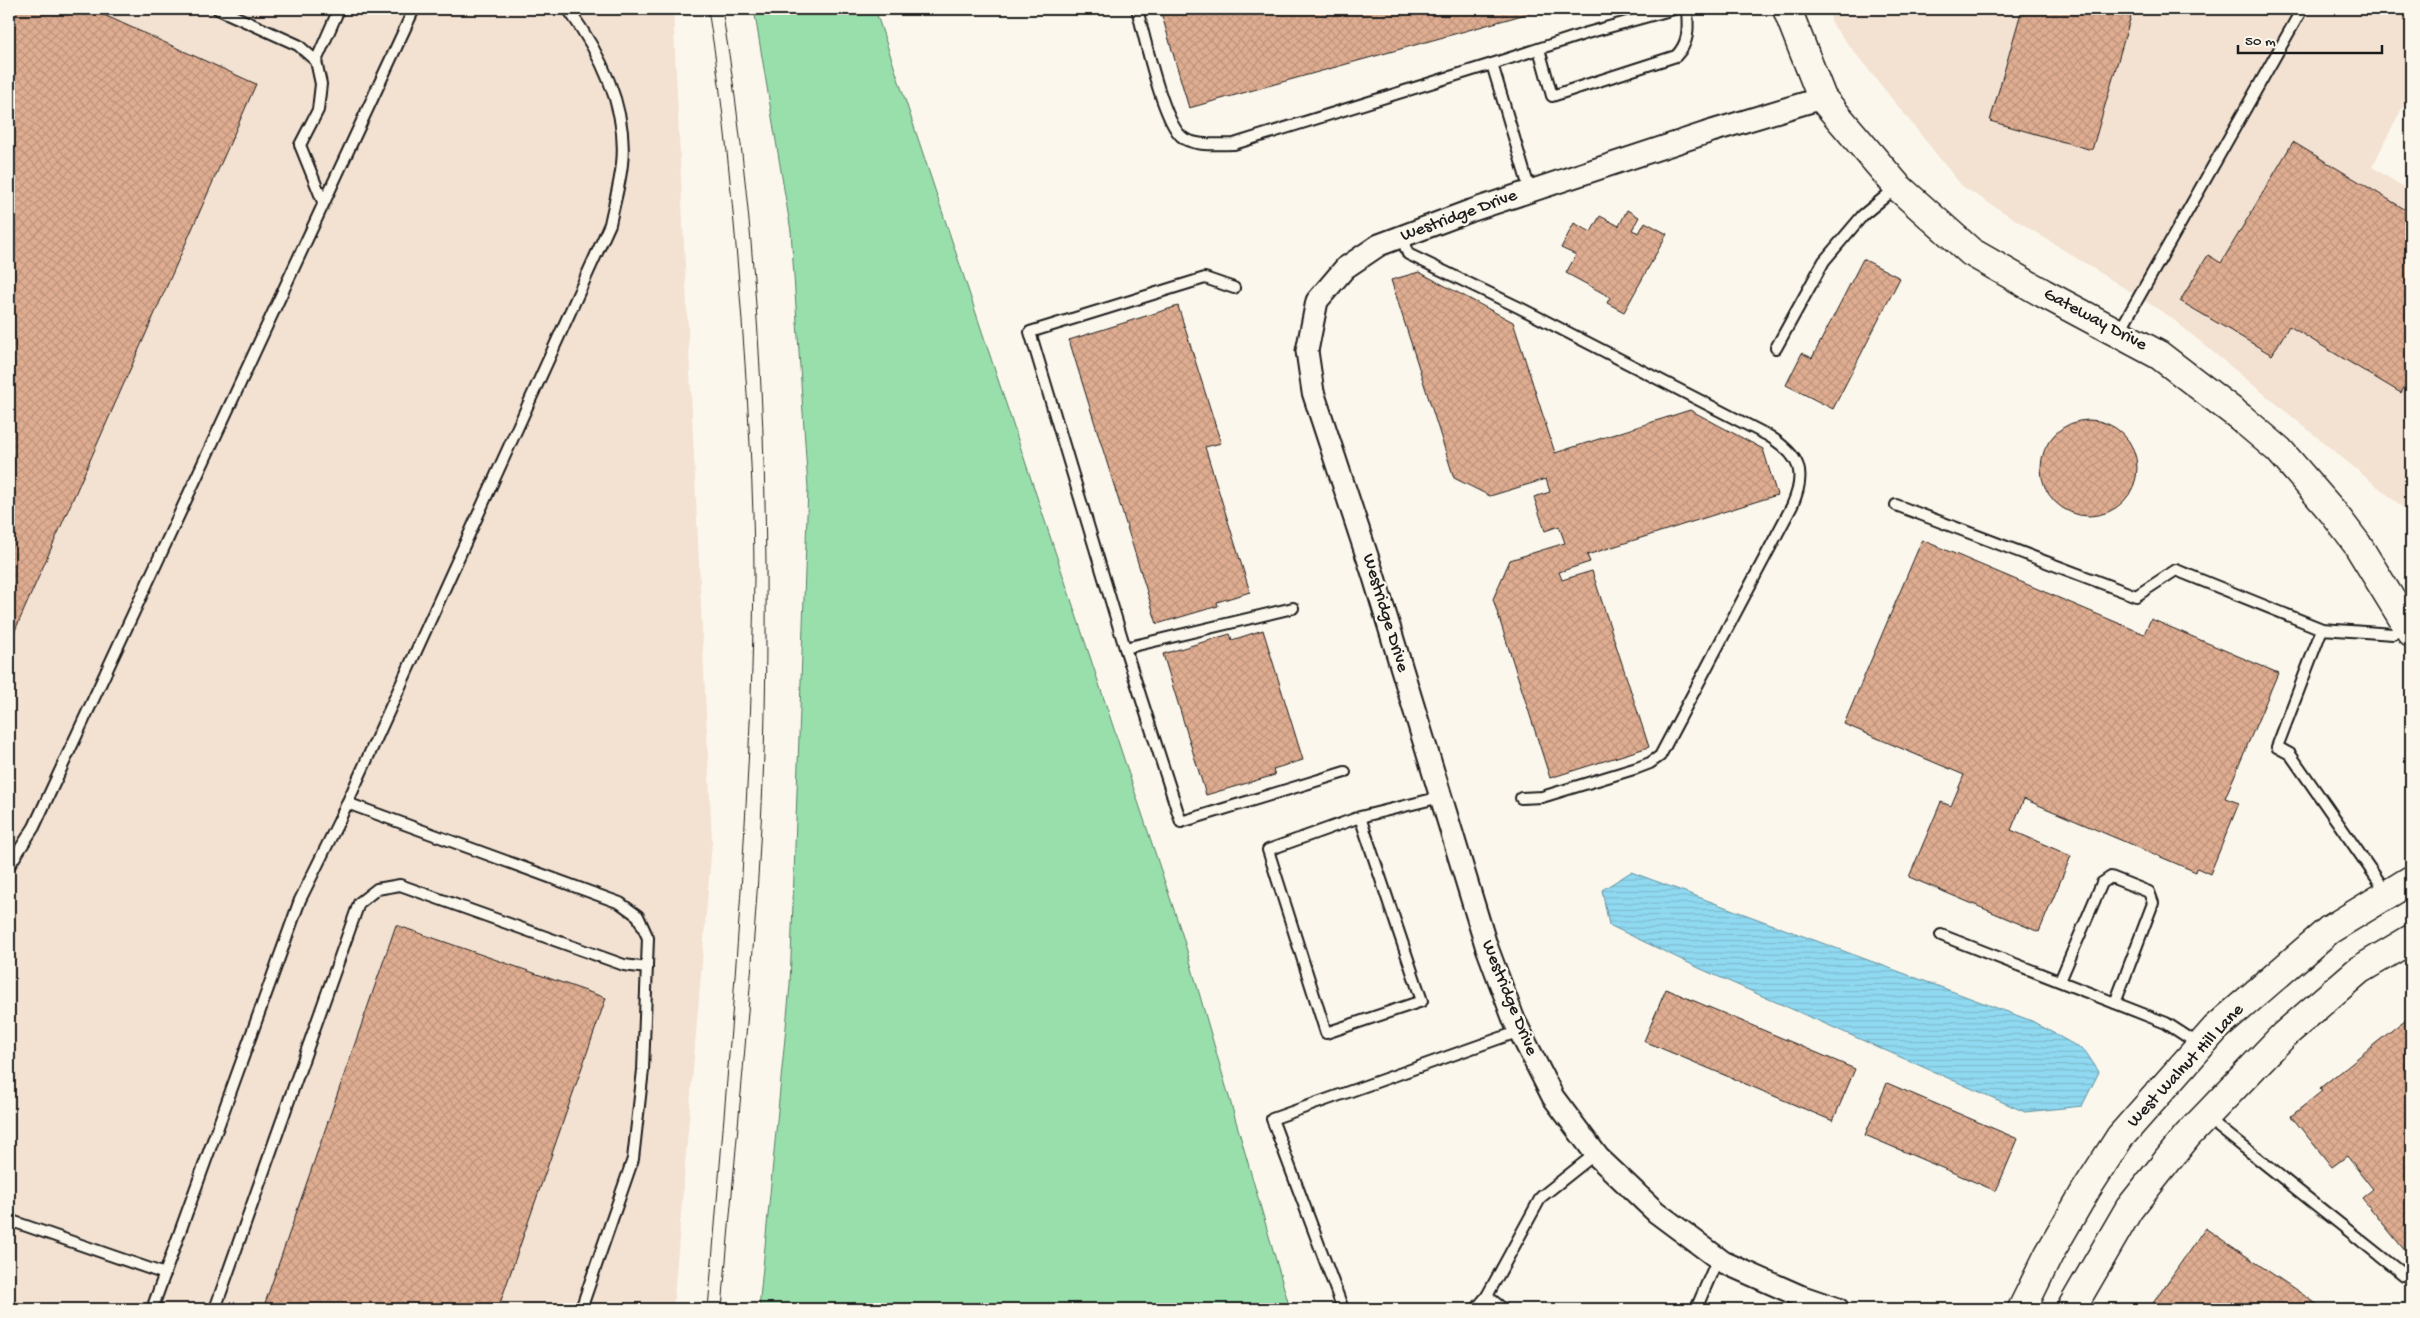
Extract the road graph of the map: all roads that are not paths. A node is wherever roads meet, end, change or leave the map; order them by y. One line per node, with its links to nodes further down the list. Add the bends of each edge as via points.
1 (218, 9): 11 (lane, via 298,45)
2 (339, 9): 11 (lane)
3 (414, 9): 16 (lane)
4 (568, 9): 29 (lane, via 589,38 602,65 620,121 622,163 610,224)
5 (1137, 9): 12 (lane, via 1167,116 1182,138 1204,145 1234,144)
6 (1674, 9): 10 (lane)
7 (1688, 9): 10 (lane, via 1688,38 1676,56 1552,96)
8 (1787, 9): 13 (main road, Gateway Drive)
9 (2302, 9): 19 (lane)
10 (1539, 49): 12 (lane)
11 (316, 61): 16 (lane, via 321,84 318,110 300,145)
12 (1492, 64): 15 (lane)
13 (1822, 98): 14 (main road, Gateway Drive); 15 (street, Westridge Drive)
14 (1898, 187): 19 (main road, Gateway Drive, via 1970,252); 20 (lane, via 1863,215 1824,261)
15 (1530, 191): 17 (street, Westridge Drive)
16 (323, 202): 32 (lane, via 34,826)
17 (1401, 236): 27 (street, Westridge Drive, via 1379,245 1339,274 1317,301 1307,351 1314,392); 28 (lane, via 1408,254 1769,436 1785,446 1801,473 1799,492 1660,756 1650,763 1542,797)
18 (1234, 288): 25 (lane, via 1205,278 1030,332)
19 (2119, 332): 23 (main road, Gateway Drive, via 2159,355 2279,450 2332,511)
20 (1776, 348)
21 (1896, 505): 24 (lane, via 2136,596 2176,570)
22 (1293, 608): 25 (lane)
23 (2409, 628): 24 (lane, via 2393,634)
24 (2322, 630): 34 (lane, via 2278,747 2290,754)
25 (1125, 648): 26 (lane, via 1180,822)
26 (1345, 772)
27 (1441, 797): 30 (lane); 40 (street, Westridge Drive, via 1486,945)
28 (1521, 798)
29 (347, 803): 37 (lane, via 620,903 638,916 648,938); 47 (lane, via 300,900)
30 (1360, 817): 30 (lane, via 1268,850 1326,1033 1422,1001)
31 (2411, 862): 34 (main road)
32 (9, 866)
33 (2411, 880): 34 (main road, West Walnut Hill Lane)
34 (2388, 894): 41 (main road, West Walnut Hill Lane, via 2329,930 2250,997)
35 (1941, 935): 38 (lane)
36 (2411, 939): 42 (main road, via 2359,970 2284,1035)
37 (647, 968): 50 (lane, via 624,965 400,885 376,889 359,903); 51 (lane, via 643,1070 633,1159)
38 (2060, 982): 39 (lane); 39 (lane, via 2102,883 2111,877 2149,892 2153,903)
39 (2115, 1003): 41 (lane, via 2166,1023)
40 (1520, 1032): 43 (street, Westridge Drive, via 1553,1097); 52 (lane, via 1272,1119)
41 (2201, 1046): 57 (main road, West Walnut Hill Lane, via 2120,1137 2049,1254)
42 (2205, 1117): 46 (lane, via 2404,1275); 58 (main road, via 2129,1209)
43 (1595, 1154): 45 (street, Westridge Drive, via 1656,1212); 48 (lane, via 1541,1197)
44 (9, 1220): 47 (lane)
45 (1718, 1258): 55 (lane); 56 (street, Westridge Drive, via 1800,1296)
46 (2411, 1269)
47 (165, 1274): 49 (lane)
48 (1488, 1296): 53 (lane); 54 (lane)
49 (152, 1309)
50 (215, 1309)
51 (582, 1309)
52 (1342, 1309)
53 (1476, 1309)
54 (1503, 1309)
55 (1696, 1309)
56 (1838, 1309)
57 (2022, 1309)
58 (2071, 1309)

